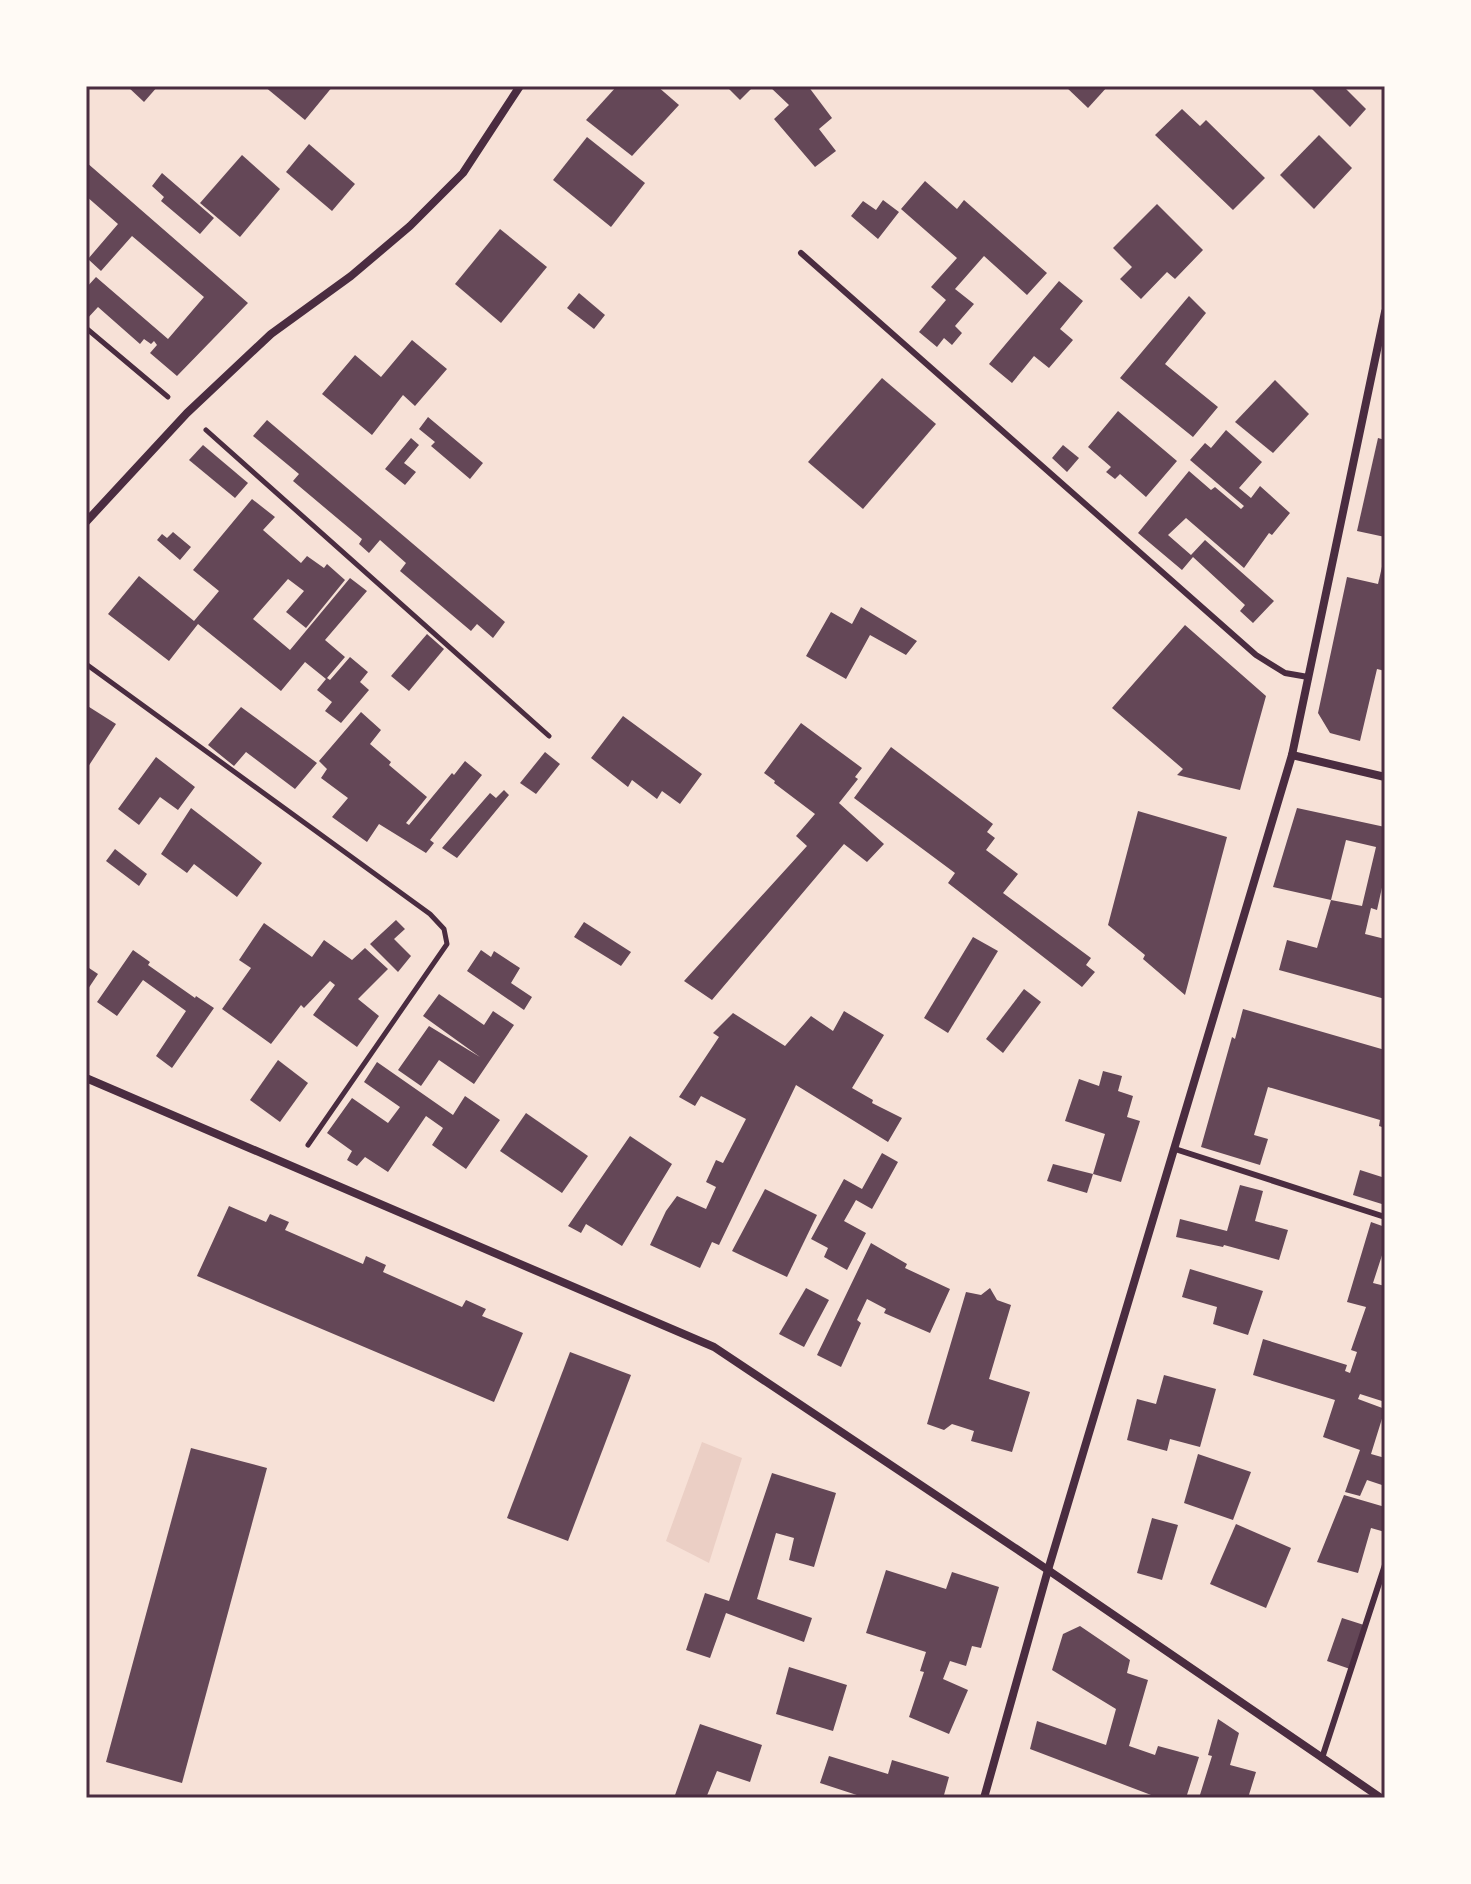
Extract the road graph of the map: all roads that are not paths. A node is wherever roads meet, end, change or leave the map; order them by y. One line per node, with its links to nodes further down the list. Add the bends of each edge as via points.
1 (520, 86): 4 (street, via 463,173 351,276 271,334 187,413)
2 (801, 253): 5 (lane, via 1256,655 1285,673)
3 (1385, 312): 5 (street)
4 (86, 522)
5 (1308, 677): 6 (street)
6 (1292, 755): 7 (street); 9 (street)
7 (1385, 777)
8 (86, 1078): 12 (street, via 714,1347)
9 (1175, 1149): 10 (lane); 12 (street)
10 (1385, 1217)
11 (1385, 1565): 13 (lane)
12 (1048, 1570): 13 (street); 14 (street)
13 (1322, 1758): 15 (street)
14 (984, 1798)
15 (1381, 1798)

